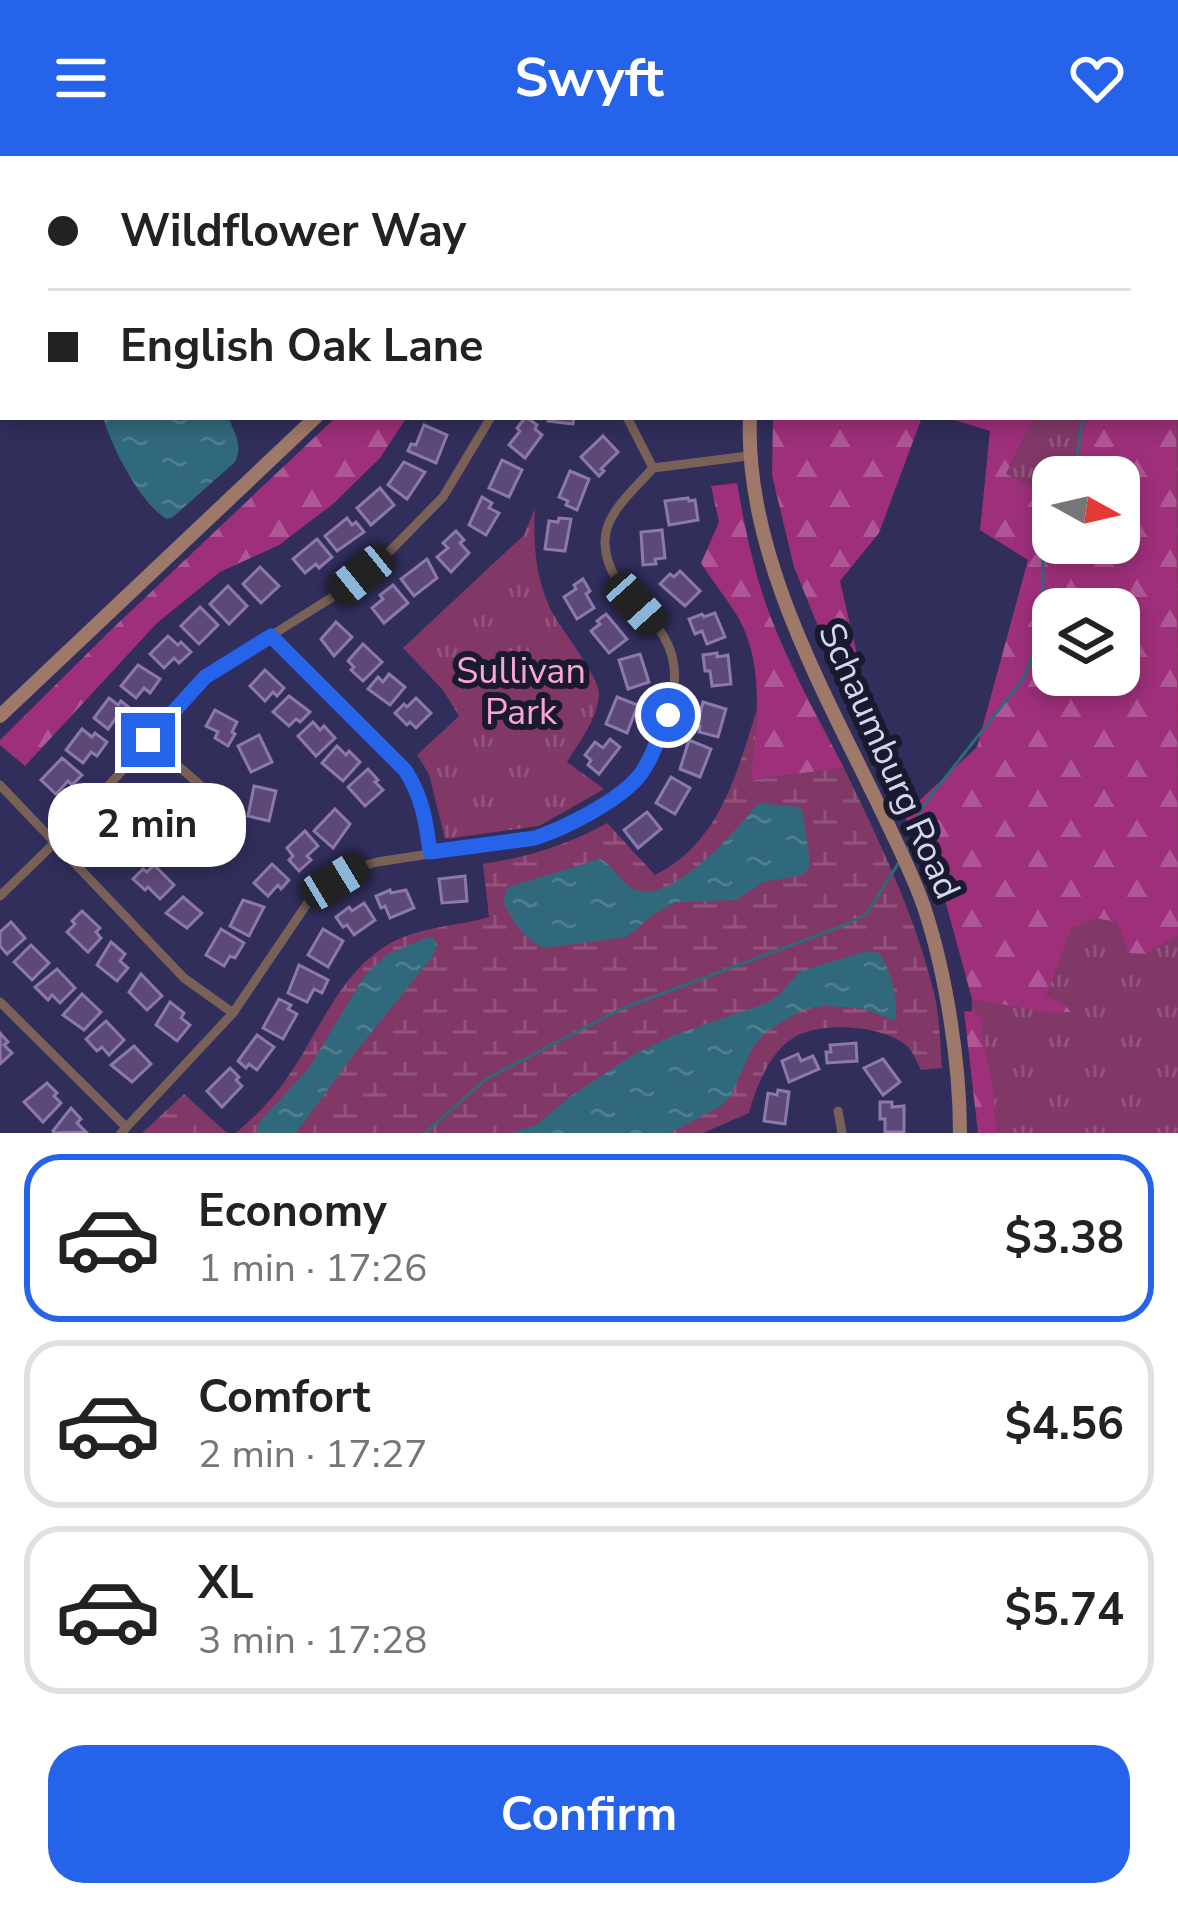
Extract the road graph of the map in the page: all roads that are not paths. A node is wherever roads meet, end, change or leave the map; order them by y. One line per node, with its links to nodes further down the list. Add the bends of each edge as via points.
1 (313, 420): 8 (main road)
2 (489, 420): 7 (street, via 443,497 390,551)
3 (629, 420): 6 (street)
4 (749, 420): 5 (main road, Schaumburg Road)
5 (748, 456): 6 (street); 20 (main road, Schaumburg Road, via 784,595 924,907 945,988)
6 (653, 468): 13 (street, via 613,514 604,543 616,582 665,640 675,671 673,698 645,767 626,789 551,832)
7 (271, 636): 9 (street, via 205,677); 13 (street, via 405,770 426,818)
8 (0, 716)
9 (148, 740): 11 (street); 12 (street)
10 (0, 785): 12 (street)
11 (206, 790)
12 (55, 843): 14 (street); 16 (street, via 184,978)
13 (430, 852): 16 (street, via 357,868 313,895)
14 (0, 896)
15 (0, 1002): 18 (street)
16 (233, 1013): 18 (street)
17 (838, 1111): 19 (street)
18 (123, 1130)
19 (842, 1133)
20 (960, 1133)

